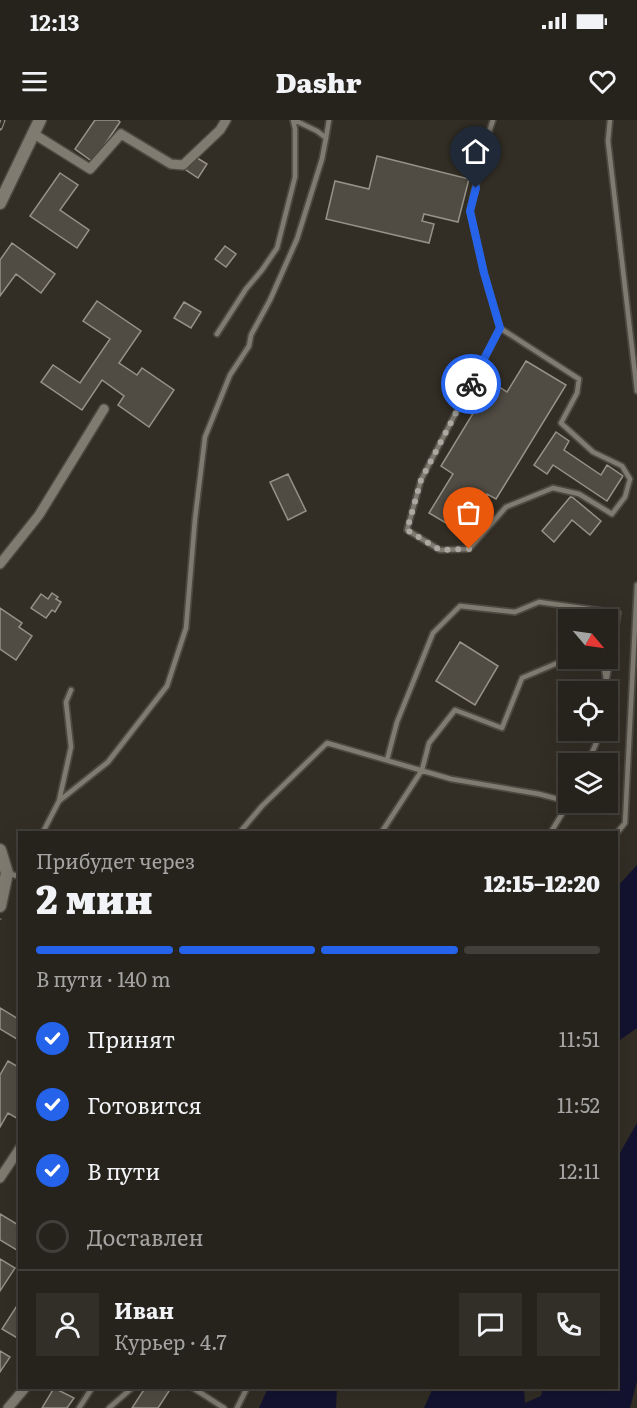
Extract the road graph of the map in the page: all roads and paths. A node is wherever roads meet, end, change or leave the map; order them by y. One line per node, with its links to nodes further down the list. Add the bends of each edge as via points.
1 (40, 120): 7 (street)
2 (226, 120): 7 (street, via 183,165 171,164 121,134 90,170)
3 (294, 120): 8 (lane); 11 (lane, via 295,177 277,248)
4 (329, 120): 8 (lane)
5 (493, 120): 10 (lane, via 470,211)
6 (610, 120): 12 (lane, via 608,141)
7 (34, 134): 9 (street)
8 (326, 138): 22 (lane, via 297,239 249,346 230,375 205,437 186,628 167,686 108,762)
9 (0, 203)
10 (500, 328): 10 (lane, via 421,480 407,530 440,550 469,549 506,507 553,488 579,494 612,514 625,498 630,479 622,466 593,452 561,423 577,393 579,379)
11 (217, 334)
12 (637, 391)
13 (104, 409): 14 (street, via 39,515)
14 (0, 564)
15 (637, 585): 28 (lane, via 625,823)
16 (606, 681): 19 (lane, via 618,613 539,602 515,612 459,606 434,633 396,722)
17 (606, 681): 20 (lane, via 603,661 567,659 522,678 502,728 454,710 429,743)
18 (71, 690): 22 (lane, via 66,702 71,747)
19 (387, 760): 20 (lane); 25 (lane, via 327,743)
20 (422, 770): 21 (lane); 26 (lane)
21 (558, 800)
22 (59, 801): 24 (lane)
23 (563, 813): 27 (lane)
24 (44, 831)
25 (241, 831)
26 (386, 831)
27 (552, 831)
28 (618, 832)
29 (0, 850): 30 (street)
30 (13, 875): 31 (street)
31 (0, 906)
32 (0, 919): 33 (path)
33 (6, 920)
34 (18, 1151): 35 (street)
35 (0, 1178)
36 (24, 1389): 41 (street)
37 (92, 1389): 42 (lane)
38 (131, 1389): 43 (lane)
39 (195, 1389): 44 (lane)
40 (246, 1389): 45 (lane)
41 (8, 1408)
42 (79, 1408)
43 (109, 1408)
44 (224, 1408)
45 (237, 1408)

